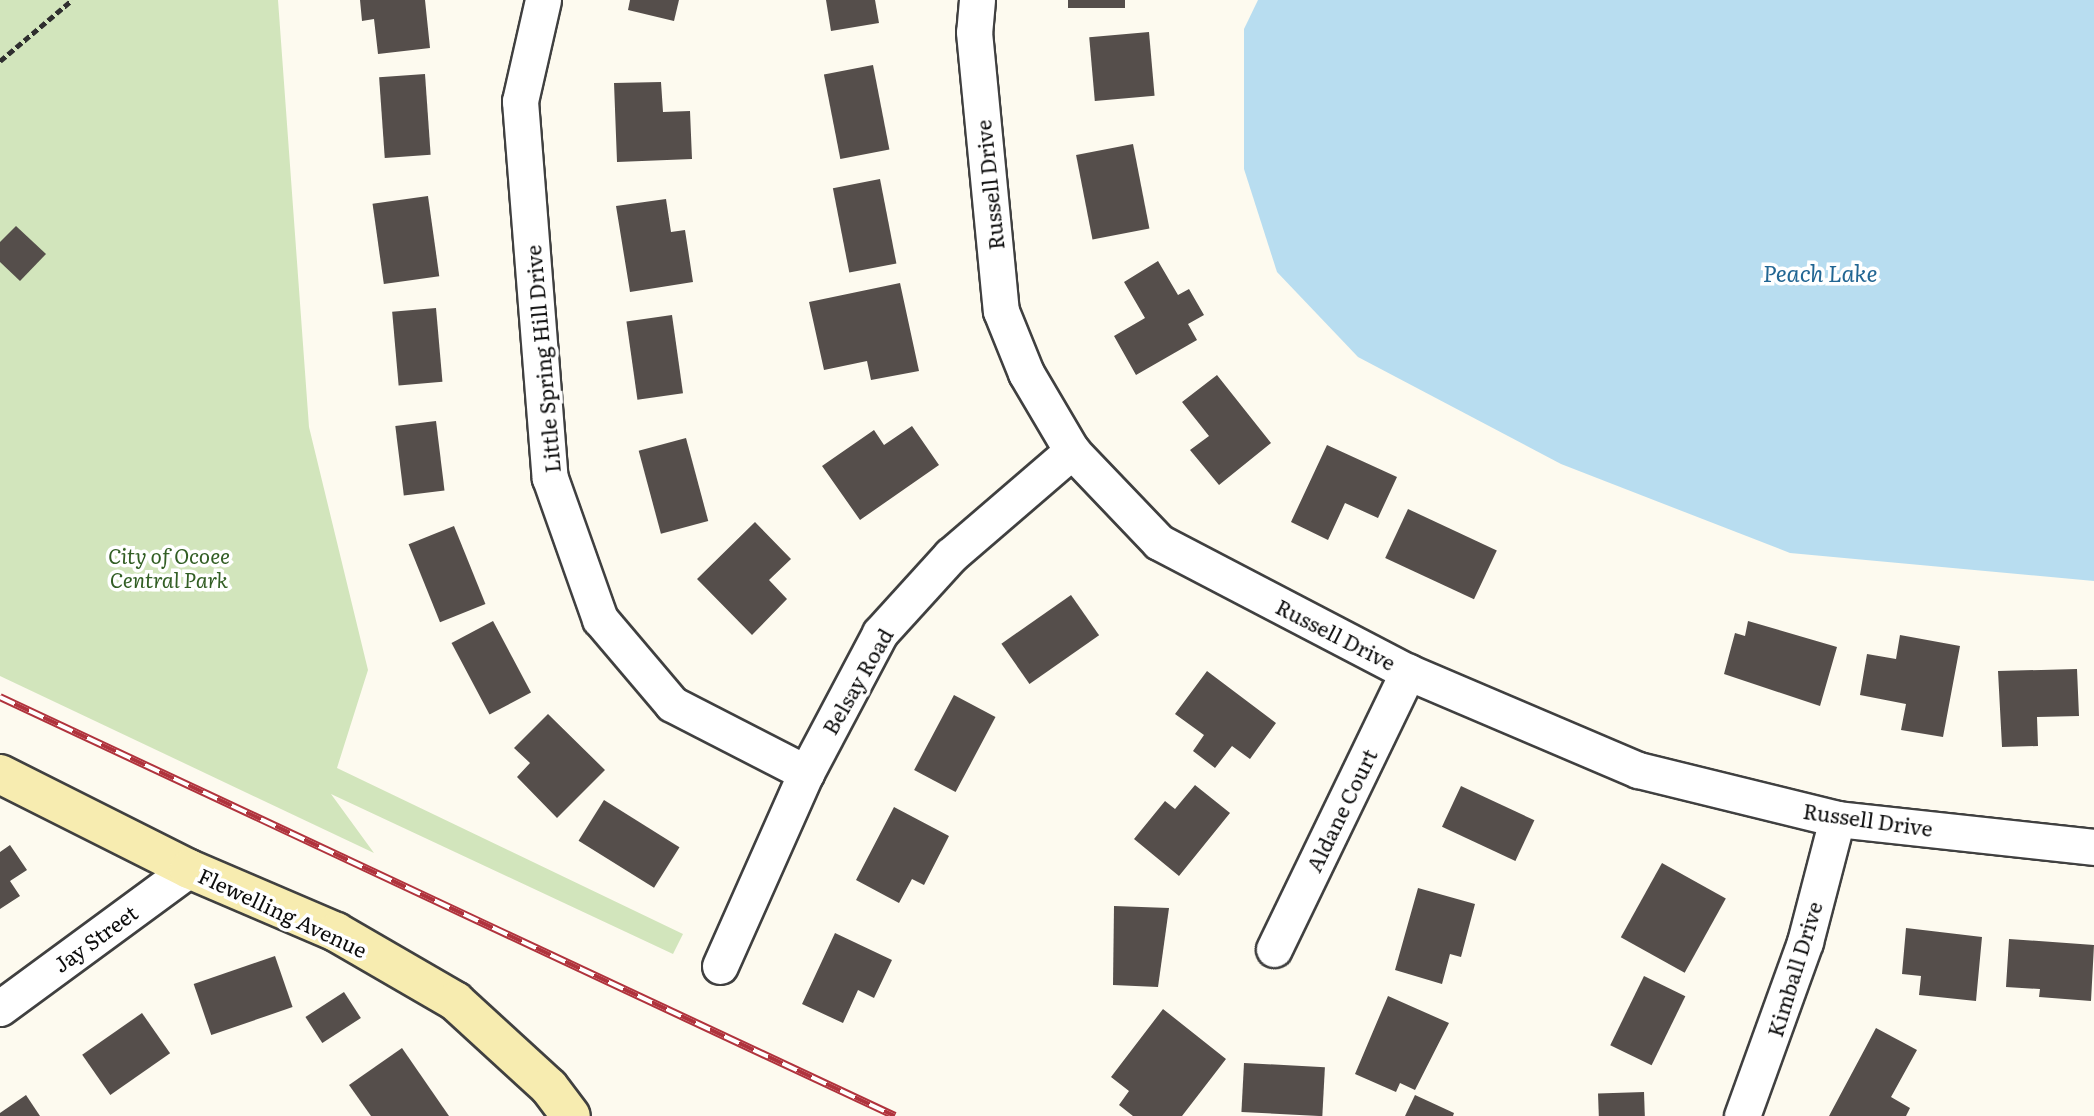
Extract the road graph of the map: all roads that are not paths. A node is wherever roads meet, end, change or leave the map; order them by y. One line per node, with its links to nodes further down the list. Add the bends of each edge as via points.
1 (543, 0): 5 (street, Little Spring Hill Drive, via 520,101 550,478 600,619 672,704)
2 (977, 0): 3 (street, Russell Drive, via 974,32 1001,311 1026,373)
3 (1072, 451): 4 (street, Russell Drive, via 1159,542); 5 (street, Belsay Road, via 951,555 880,633)
4 (1408, 672): 7 (street, Russell Drive, via 1638,770); 10 (street, Aldane Court)
5 (806, 773): 11 (street, Belsay Road)
6 (0, 774): 9 (street, Flewelling Avenue)
7 (1837, 819): 8 (street, Russell Drive); 14 (street, Kimball Drive, via 1805,942)
8 (2094, 847)
9 (189, 869): 12 (street, Jay Street); 13 (street, Flewelling Avenue, via 336,932 455,1001 549,1087)
10 (1274, 949)
11 (719, 965)
12 (0, 1008)
13 (571, 1116)
14 (1742, 1116)

